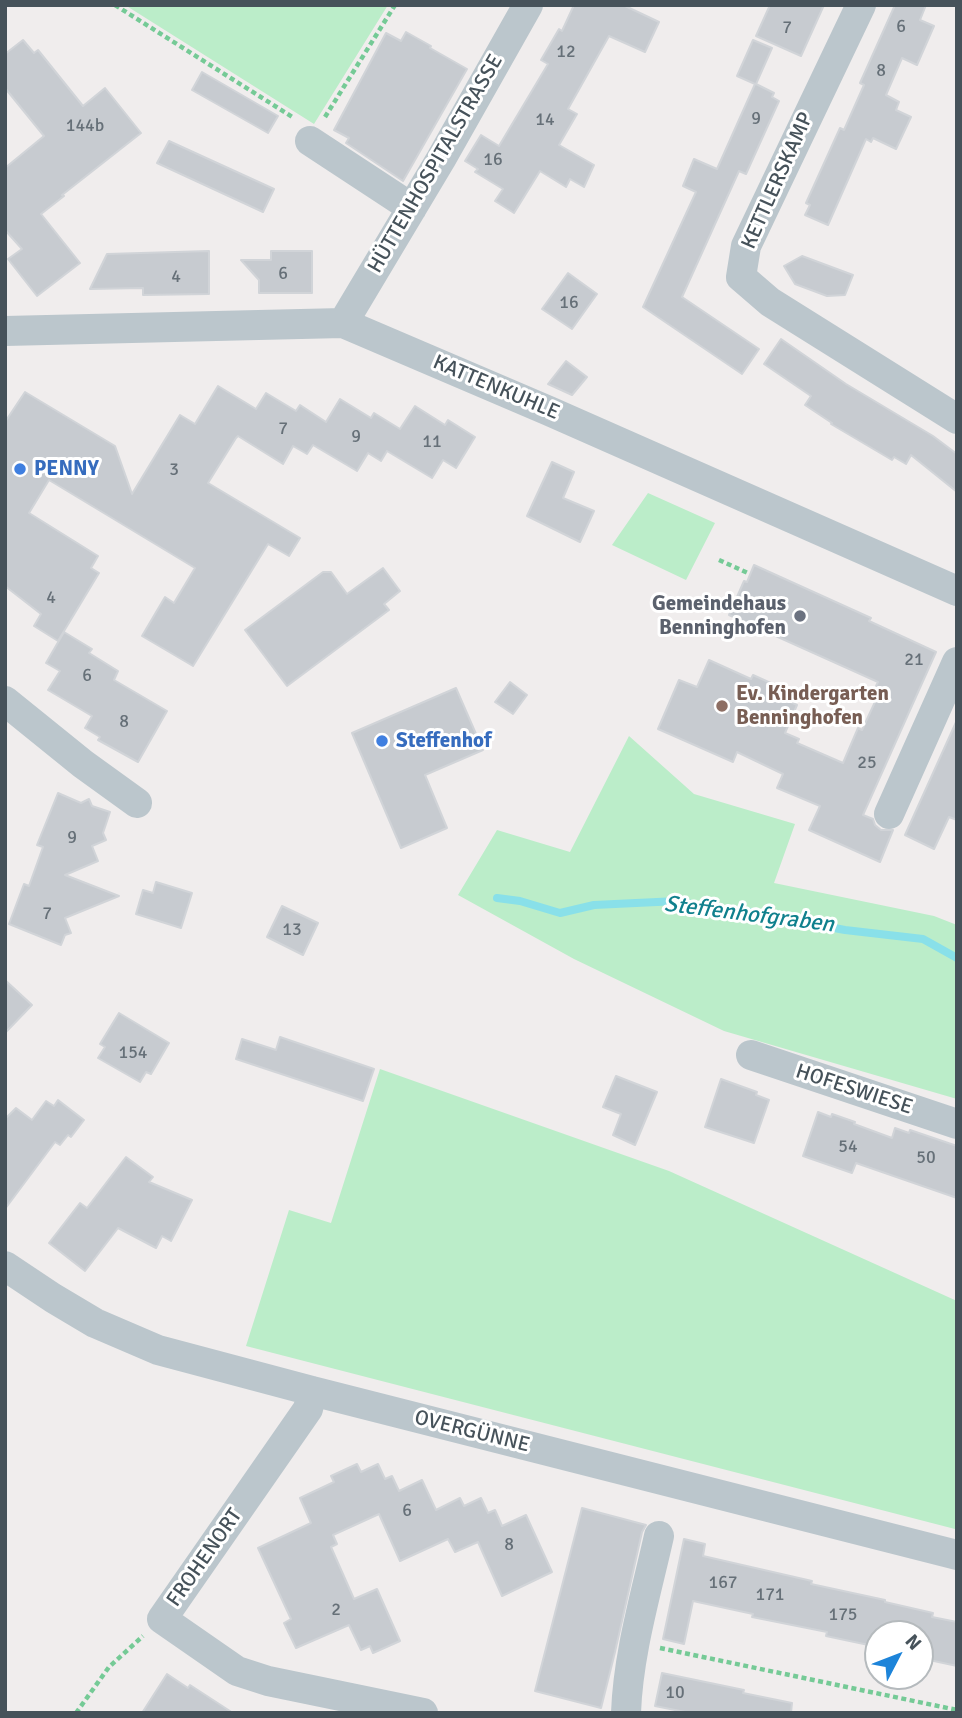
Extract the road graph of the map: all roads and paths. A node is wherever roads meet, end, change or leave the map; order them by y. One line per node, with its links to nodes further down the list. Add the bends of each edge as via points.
1 (115, 5): 5 (path)
2 (395, 5): 5 (path)
3 (528, 5): 6 (street, HÜTTENHOSPITALSTRASSE)
4 (861, 5): 9 (street, KETTLERSKAMP, via 746,246 741,277 770,302)
5 (313, 137): 6 (street)
6 (412, 208): 7 (street, HÜTTENHOSPITALSTRASSE)
7 (344, 323): 8 (street, KATTENKUHLE); 12 (street, KATTENKUHLE)
8 (5, 331)
9 (957, 419)
10 (719, 559): 11 (path)
11 (750, 573)
12 (956, 588)
13 (957, 662): 16 (street)
14 (5, 701): 15 (street)
15 (137, 803)
16 (889, 814)
17 (751, 1055): 18 (street, HOFESWIESE)
18 (957, 1124)
19 (5, 1266): 20 (street, OVERGÜNNE, via 95,1323 158,1350)
20 (312, 1391): 22 (street, OVERGÜNNE); 23 (street, FROHENORT, via 307,1409)
21 (659, 1536): 24 (street)
22 (957, 1555)
23 (162, 1619): 25 (street, FROHENORT, via 237,1671); 27 (path, via 109,1667)
24 (636, 1643): 26 (path); 29 (street)
25 (391, 1710): 28 (street, FROHENORT)
26 (957, 1710)
27 (76, 1713)
28 (424, 1713)
29 (626, 1713)

